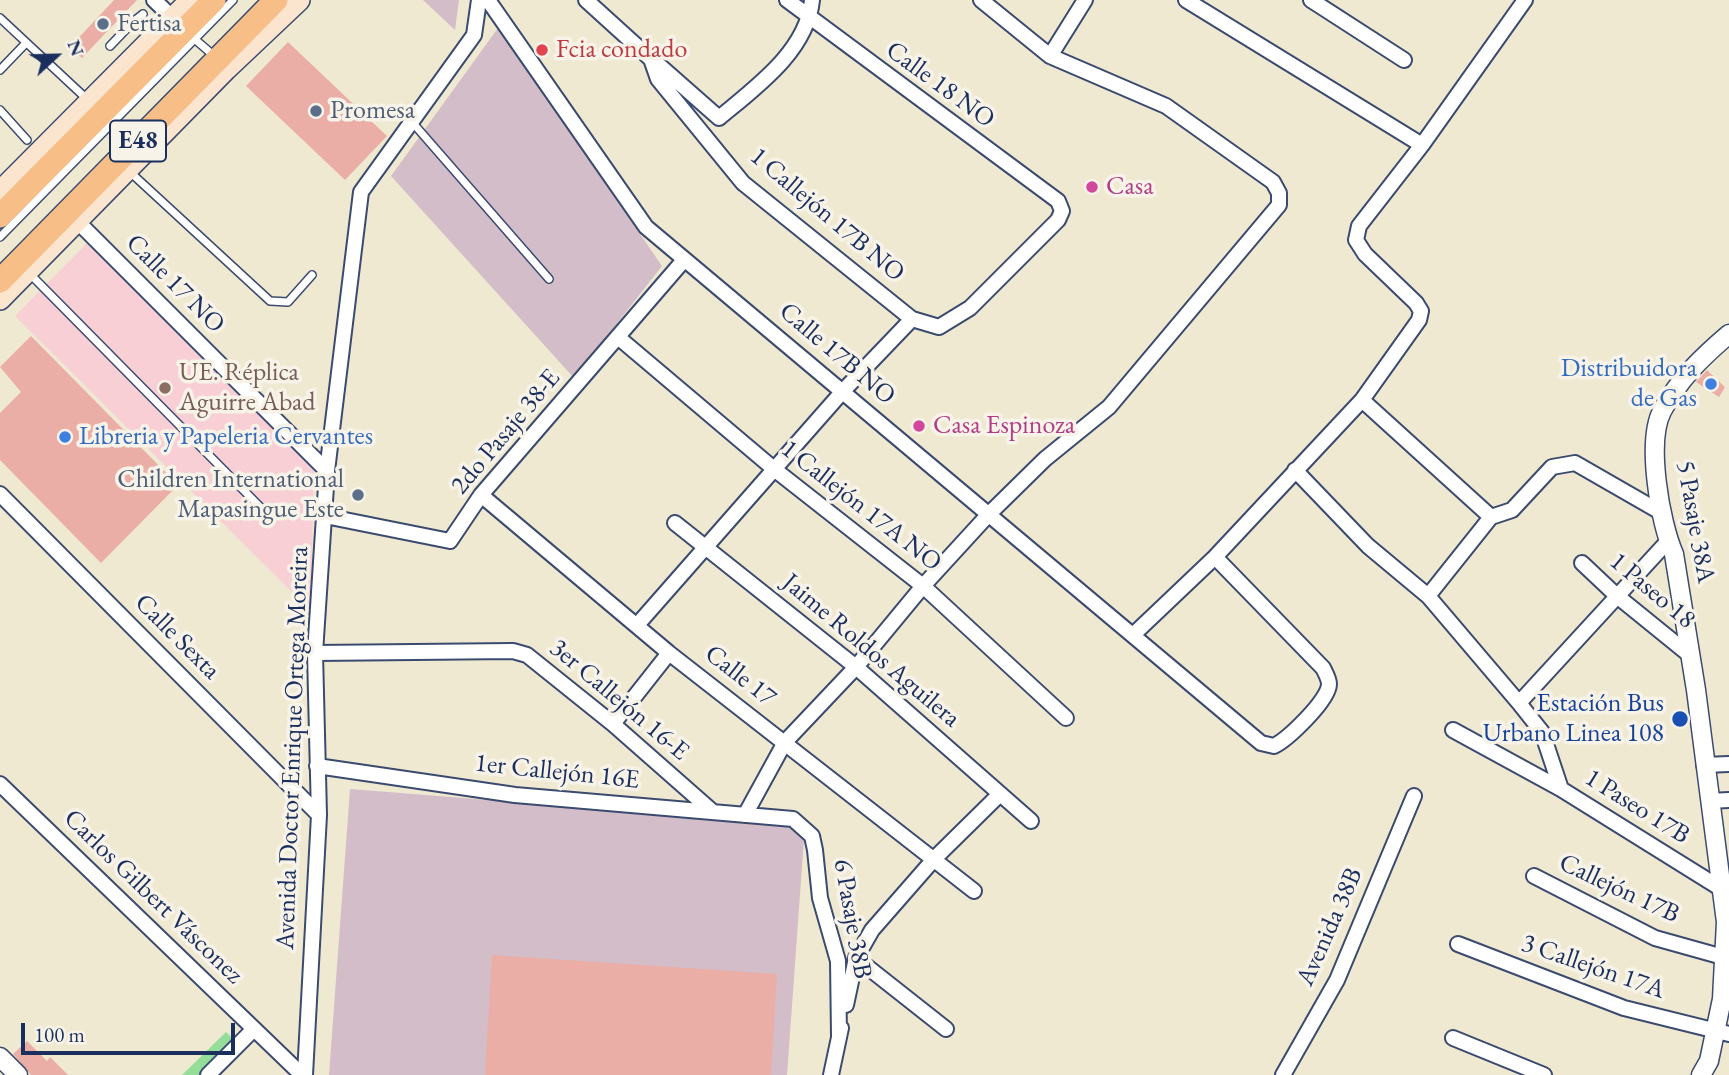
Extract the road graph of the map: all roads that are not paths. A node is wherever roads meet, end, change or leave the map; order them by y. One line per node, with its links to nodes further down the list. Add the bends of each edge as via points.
1 (154, 0): 22 (street)
2 (191, 0): 22 (main road, E48)
3 (214, 0): 22 (main road, E48)
4 (233, 0): 22 (lane)
5 (265, 0): 26 (lane)
6 (276, 0): 48 (main road, E48)
7 (299, 0): 37 (main road, E48)
8 (479, 0): 34 (street, Avenida Doctor Enrique Ortega Moreira, via 474,35)
9 (488, 0): 43 (street, Calle 17B NO, via 646,227)
10 (586, 0): 28 (street, 1 Callejón 17B NO)
11 (786, 0): 20 (street, Calle 18 NO)
12 (812, 0): 20 (street)
13 (981, 0): 27 (street)
14 (1085, 0): 27 (street)
15 (1186, 0): 36 (street)
16 (1311, 0): 29 (street)
17 (1525, 0): 36 (street)
18 (143, 13): 21 (lane)
19 (0, 18): 24 (lane)
20 (810, 19): 28 (street, via 774,72 719,118); 51 (street, Calle 18 NO, via 1058,201 1062,211 1058,220 970,309)
21 (134, 22): 23 (lane); 25 (lane)
22 (183, 29): 23 (main road, E48); 26 (lane); 31 (main road, E48); 42 (lane)
23 (152, 39): 32 (main road, E48)
24 (26, 43): 30 (lane); 32 (lane)
25 (110, 46)
26 (212, 54): 44 (lane)
27 (1050, 56): 62 (street, via 1166,106 1273,182 1279,205 1109,407 1045,459)
28 (651, 59): 50 (street, 1 Callejón 17B NO, via 658,79 743,183)
29 (1404, 60)
30 (0, 70)
31 (132, 83): 32 (main road); 40 (main road, E48)
32 (94, 98): 38 (main road, E48)
33 (0, 110): 35 (lane)
34 (412, 122): 47 (lane); 58 (street, Avenida Doctor Enrique Ortega Moreira, via 361,192)
35 (27, 140)
36 (1422, 145): 55 (street, via 1359,226 1356,240 1365,254 1421,311)
37 (127, 169): 41 (main road, E48); 46 (lane, via 270,301 288,302)
38 (8, 178): 39 (main road, E48)
39 (0, 192)
40 (0, 216)
41 (76, 220): 45 (main road, E48); 58 (street, Calle 17 NO)
42 (0, 237)
43 (684, 260): 53 (street, 2do Pasaje 38-E); 54 (street, Calle 17B NO)
44 (0, 268)
45 (27, 271): 49 (main road, E48); 65 (lane)
46 (312, 275)
47 (549, 279)
48 (0, 281)
49 (0, 299)
50 (912, 319): 51 (street, 1 Callejón 17B NO); 54 (street)
51 (939, 327)
52 (1729, 334): 61 (street, 5 Pasaje 38A, via 1691,366 1660,414 1654,471)
53 (619, 338): 56 (street, 1 Callejón 17A NO); 60 (street, 2do Pasaje 38-E)
54 (843, 391): 56 (street); 62 (street, Calle 17B NO)
55 (1362, 400): 57 (street); 64 (street)
56 (774, 469): 68 (street); 71 (street, 1 Callejón 17A NO)
57 (1295, 470): 69 (street); 72 (street, via 1368,546)
58 (327, 471): 63 (street, Avenida Doctor Enrique Ortega Moreira)
59 (0, 494): 95 (street, Calle Sexta)
60 (481, 495): 63 (street, 2do Pasaje 38-E, via 450,541); 74 (street, Calle 17)
61 (1662, 513): 64 (street, via 1575,463 1563,463 1552,467 1511,510); 67 (street, 5 Pasaje 38A)
62 (989, 514): 71 (street); 75 (street, Calle 17B NO)
63 (326, 516): 76 (street, Avenida Doctor Enrique Ortega Moreira)
64 (1491, 517): 72 (street)
65 (271, 518)
66 (675, 523): 68 (street, Jaime Roldos Aguilera)
67 (1668, 541): 73 (street); 78 (street, 5 Pasaje 38A)
68 (706, 545): 74 (street); 79 (street, Jaime Roldos Aguilera)
69 (1215, 556): 75 (street); 75 (street, Calle 17B NO, via 1323,668 1329,683 1325,697 1284,741 1274,746 1261,743)
70 (1582, 563): 73 (street, 1 Paseo 18)
71 (923, 586): 79 (street); 81 (street, 1 Callejón 17A NO)
72 (1428, 596): 80 (street)
73 (1617, 596): 78 (street, 1 Paseo 18); 80 (street)
74 (638, 624): 77 (street, Calle 17)
75 (1134, 634)
76 (315, 653): 82 (street, 3er Callejón 16-E, via 513,651 538,661); 87 (street, Avenida Doctor Enrique Ortega Moreira)
77 (670, 653): 82 (street); 84 (street, Calle 17)
78 (1691, 656): 86 (street, 5 Pasaje 38A)
79 (856, 667): 84 (street); 90 (street, Jaime Roldos Aguilera)
80 (1520, 703): 89 (street, via 1542,733)
81 (1066, 718)
82 (613, 724): 94 (street, 3er Callejón 16-E)
83 (1453, 730): 89 (street, 1 Paseo 17B)
84 (785, 742): 96 (street); 99 (street, Calle 17)
85 (1729, 764): 86 (street)
86 (1704, 765): 93 (street, 5 Pasaje 38A)
87 (317, 766): 94 (street, 1er Callejón 16E, via 515,795); 95 (street, Avenida Doctor Enrique Ortega Moreira)
88 (0, 784): 106 (street, Carlos Gilbert Vásconez)
89 (1561, 789): 101 (street, 1 Paseo 17B)
90 (999, 795): 98 (street, Jaime Roldos Aguilera); 99 (street)
91 (1414, 796): 116 (street, Avenida 38B, via 1337,980)
92 (1729, 800): 93 (street)
93 (1709, 801): 101 (street, 5 Pasaje 38A)
94 (713, 812): 96 (street, 1er Callejón 16E)
95 (319, 815): 115 (street, Avenida Doctor Enrique Ortega Moreira)
96 (745, 815): 97 (street, 1er Callejón 16E)
97 (793, 819): 109 (street, 6 Pasaje 38B, via 811,836 815,849 820,898 838,961)
98 (1031, 821)
99 (935, 858): 102 (street, Calle 17); 105 (street, via 872,930)
100 (1534, 876): 104 (street, Callejón 17B, via 1656,938)
101 (1720, 888): 104 (street, 5 Pasaje 38A, via 1726,922)
102 (974, 891)
103 (1458, 944): 108 (street, 3 Callejón 17A, via 1625,1008)
104 (1723, 957): 108 (street, 5 Pasaje 38A)
105 (856, 958): 107 (street); 109 (street)
106 (254, 1028): 114 (street); 115 (street, Carlos Gilbert Vásconez)
107 (946, 1029)
108 (1721, 1032): 118 (street, 5 Pasaje 38A)
109 (839, 1036): 112 (street)
110 (1453, 1038): 117 (street)
111 (0, 1057): 113 (street)
112 (832, 1074)
113 (18, 1075)
114 (208, 1075)
115 (304, 1075)
116 (1283, 1075)
117 (1544, 1075)
118 (1701, 1075)

